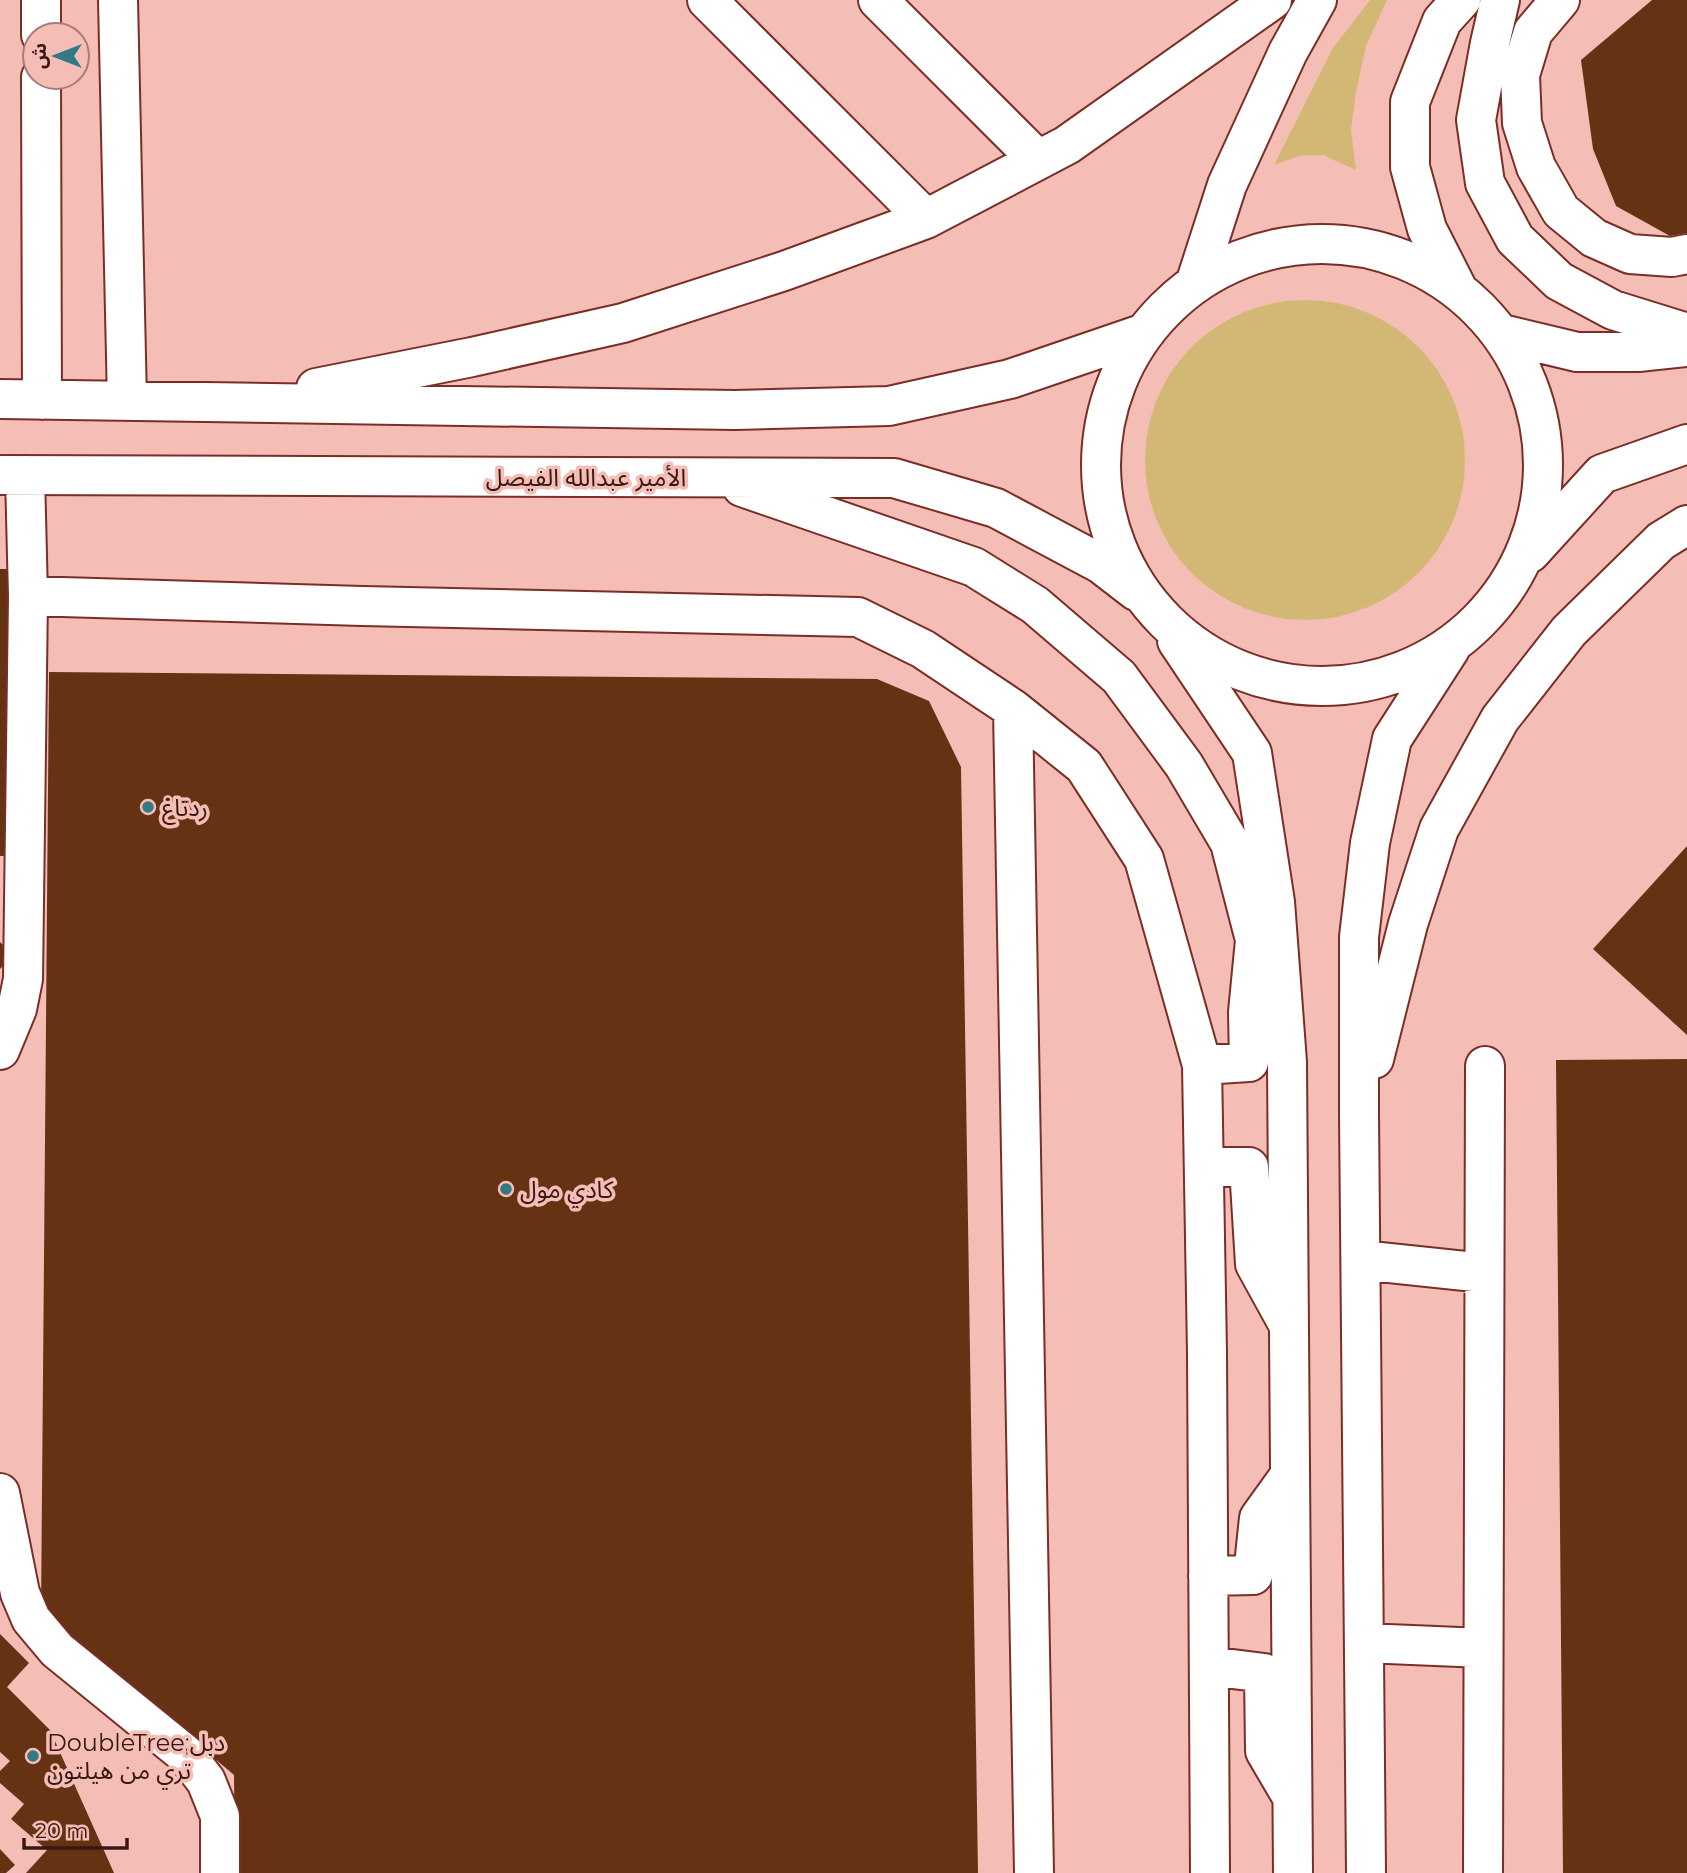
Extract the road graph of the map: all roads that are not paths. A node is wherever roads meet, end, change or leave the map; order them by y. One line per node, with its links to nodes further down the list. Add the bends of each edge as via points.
1 (41, 0): 10 (street)
2 (118, 0): 23 (street)
3 (707, 0): 13 (street)
4 (878, 0): 12 (street)
5 (1317, 0): 15 (street, via 1227,186)
6 (1461, 0): 16 (street, via 1442,20 1410,102 1410,167 1427,229)
7 (1500, 0): 17 (street, via 1476,120 1485,183 1515,239 1559,281 1613,310)
8 (1560, 0): 14 (street, via 1533,32 1520,75 1522,123 1536,167 1561,211 1594,238 1630,254)
9 (1249, 5): 12 (street, via 1067,145)
10 (41, 21)
11 (41, 91): 22 (street)
12 (1038, 160): 13 (street)
13 (926, 219): 24 (street, via 623,323)
14 (1687, 254)
15 (1196, 281): 16 (street, via 1259,251 1328,242 1396,254); 18 (street)
16 (1457, 288): 19 (street)
17 (1687, 333)
18 (1142, 334): 24 (street, via 1010,379 889,406 735,410); 31 (street, via 1111,396 1100,465 1111,534)
19 (1502, 334): 20 (street, via 1577,352); 29 (street, via 1530,387 1543,445 1540,506)
20 (1687, 346)
21 (0, 399): 22 (street)
22 (42, 400): 23 (street)
23 (127, 401): 24 (street)
24 (240, 402)
25 (1687, 444): 29 (street, via 1602,474)
26 (12, 475): 27 (street, الأمير عبدالله الفيصل); 30 (street)
27 (714, 478): 31 (street, الأمير عبدالله الفيصل, via 894,478 996,508 1101,564); 34 (street, via 975,567 1035,605 1119,677 1184,765 1230,843)
28 (1687, 525): 39 (street, via 1661,541 1569,631 1500,719 1439,829 1408,924)
29 (1521, 563): 32 (street, via 1491,609)
30 (28, 596): 33 (street, via 858,617 923,649); 35 (street, via 23,979 17,1009)
31 (1154, 609): 32 (street, الأمير عبدالله الفيصل, via 1215,660 1273,682 1335,688 1397,675); 36 (street, via 1252,753 1275,902)
32 (1452, 646): 39 (street, via 1392,739 1370,843 1359,937)
33 (1013, 709): 37 (street, via 1084,766 1144,859); 52 (street)
34 (1255, 940): 36 (street); 37 (street, via 1249,1062)
35 (0, 1050)
36 (1287, 1062): 43 (street)
37 (1202, 1065): 40 (street)
38 (1485, 1066): 42 (street)
39 (1359, 1115): 41 (street)
40 (1204, 1167): 43 (street, via 1250,1167 1255,1264); 46 (street)
41 (1361, 1260): 42 (street); 47 (street)
42 (1484, 1273): 48 (street)
43 (1289, 1328): 44 (street)
44 (1290, 1475): 46 (street, via 1259,1518 1254,1575); 50 (street)
45 (0, 1493): 51 (street, via 20,1593 31,1619 57,1650 186,1754 206,1782 220,1816)
46 (1209, 1576): 49 (street)
47 (1364, 1643): 48 (street); 55 (street)
48 (1483, 1648): 56 (street)
49 (1209, 1666): 50 (street, via 1264,1673 1265,1751); 53 (street)
50 (1293, 1800): 54 (street)
51 (220, 1873)
52 (1034, 1873)
53 (1210, 1873)
54 (1293, 1873)
55 (1366, 1873)
56 (1483, 1873)

